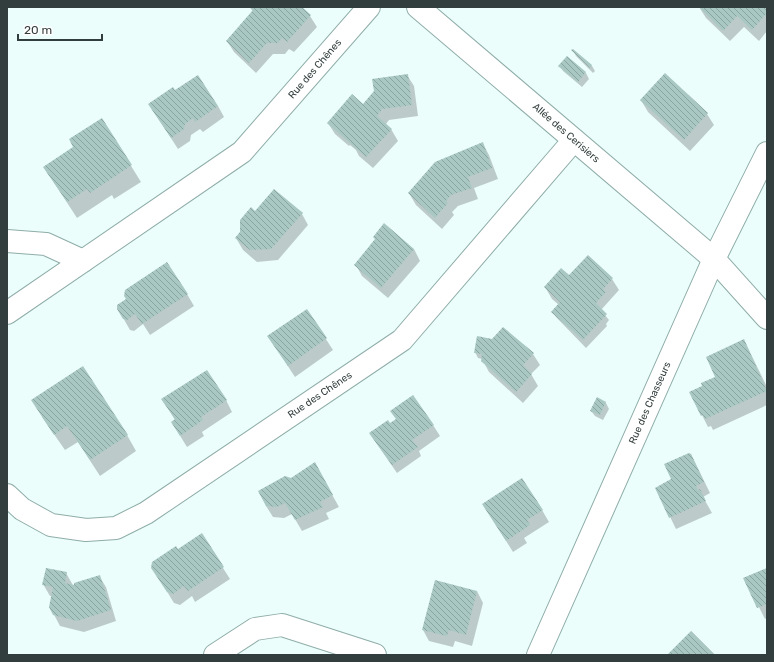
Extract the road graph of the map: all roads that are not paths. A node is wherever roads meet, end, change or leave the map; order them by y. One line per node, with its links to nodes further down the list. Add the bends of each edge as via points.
1 (370, 7): 7 (street, Rue des Chênes, via 242,152)
2 (418, 7): 3 (street, Allée des Cerisiers)
3 (574, 140): 6 (street, Allée des Cerisiers); 10 (street, Rue des Chênes, via 402,340 146,513 116,528 86,530 51,525 22,508)
4 (767, 153): 6 (street, Rue des Chasseurs)
5 (7, 241): 7 (street, via 46,244)
6 (714, 259): 9 (street, Allée des Cerisiers); 13 (street, Rue des Chasseurs)
7 (83, 261): 8 (street, Rue des Chênes)
8 (7, 313)
9 (767, 318)
10 (7, 495)
11 (215, 655): 12 (street, via 255,629 282,625)
12 (375, 655)
13 (538, 655)

